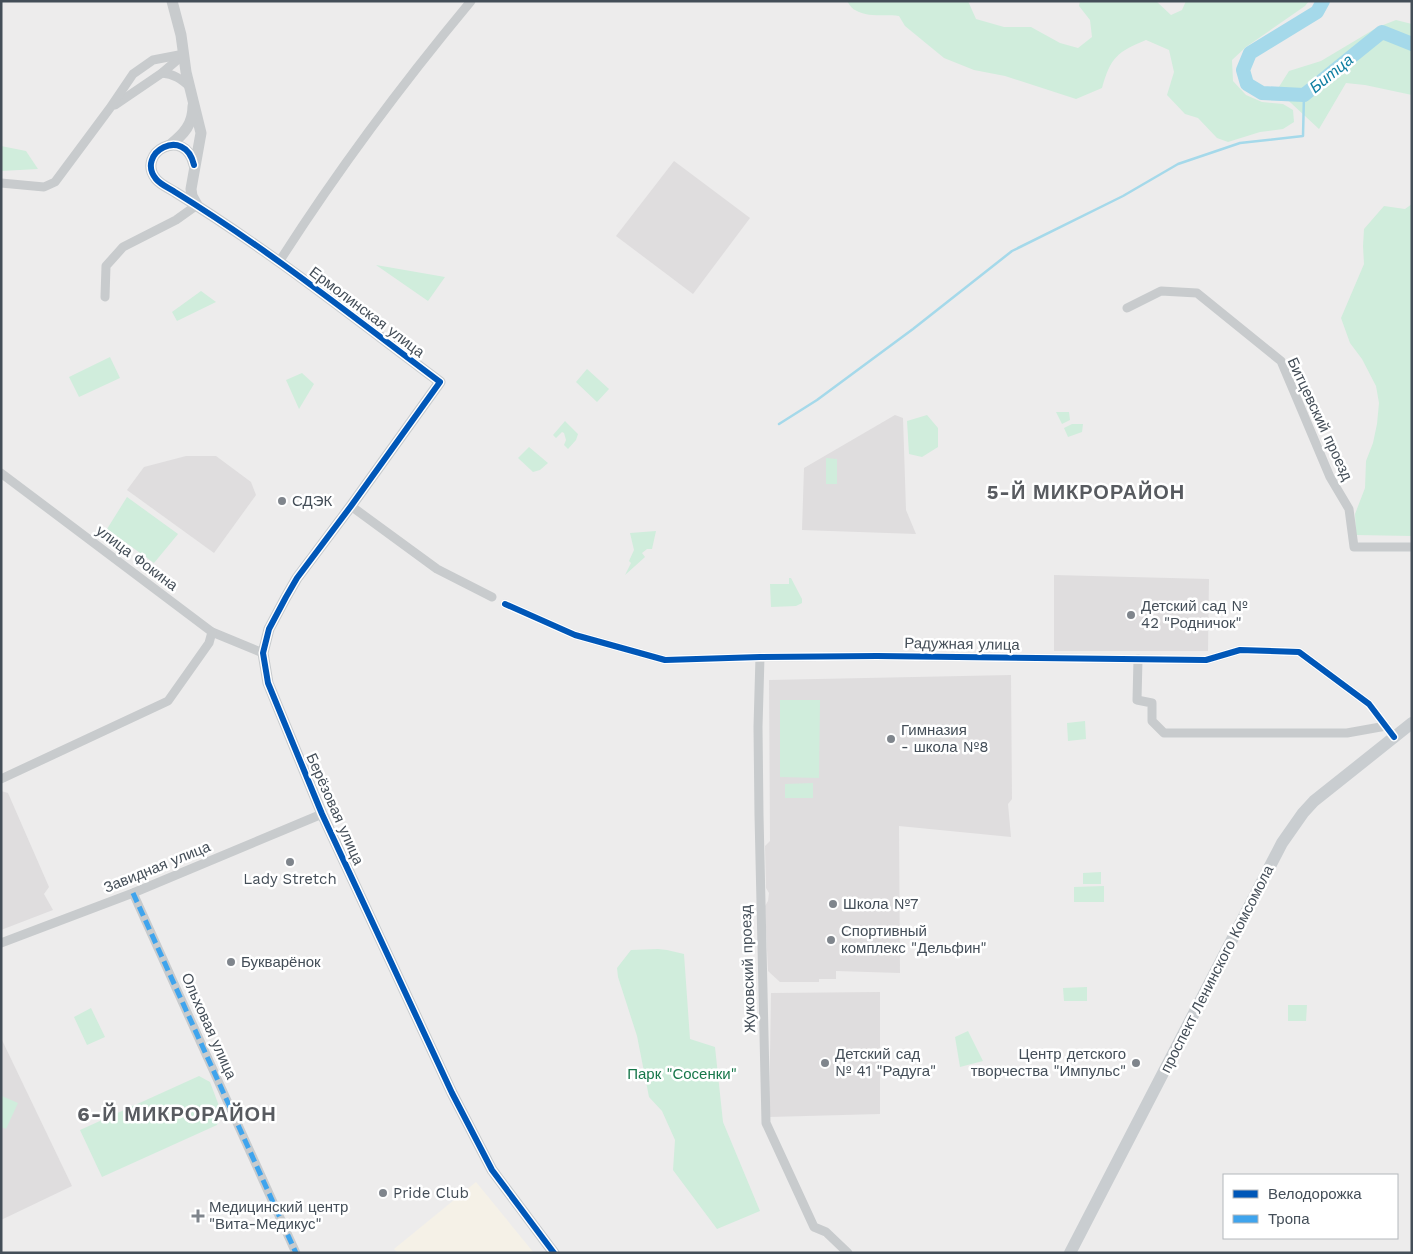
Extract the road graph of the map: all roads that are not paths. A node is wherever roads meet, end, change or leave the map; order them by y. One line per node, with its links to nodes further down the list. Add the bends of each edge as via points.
1 (172, 1): 3 (street)
2 (471, 1): 13 (street, via 355,152)
3 (184, 54): 4 (street); 5 (street); 7 (street, via 153,60 133,74)
4 (162, 73): 5 (street, via 179,78); 7 (street)
5 (190, 87): 6 (street)
6 (193, 102): 8 (street, via 193,116 188,127); 9 (street, via 200,133)
7 (110, 108): 10 (street, via 55,182 44,187)
8 (170, 145): 9 (street, via 186,150 192,158); 11 (street, via 159,150 151,167 156,179)
9 (193, 168): 11 (street, via 185,183); 12 (street, via 191,189)
10 (1, 183)
11 (166, 186): 12 (street, Ермолинская улица)
12 (197, 205): 13 (street, Ермолинская улица); 14 (street, via 176,220 123,247 106,266)
13 (279, 262): 16 (street, Ермолинская улица)
14 (105, 297)
15 (1127, 308): 19 (street, Битцевский проезд, via 1161,291 1198,294 1281,361 1330,477 1349,509 1354,547)
16 (440, 382): 18 (street, Берёзовая улица)
17 (1, 472): 22 (street, улица Фокина)
18 (351, 506): 20 (street, via 437,569); 23 (street, Берёзовая улица, via 297,578 269,629)
19 (1412, 547)
20 (492, 597)
21 (505, 604): 24 (street, Радужная улица, via 576,635 665,660)
22 (212, 632): 23 (street, улица Фокина); 29 (street, via 209,643 168,701)
23 (263, 653): 30 (street, Берёзовая улица, via 268,683)
24 (760, 657): 25 (street, Радужная улица); 35 (street, Жуковский проезд, via 759,825 766,1123 814,1227 826,1232)
25 (1138, 659): 27 (street, Радужная улица, via 1206,660 1240,650 1299,652 1369,704); 27 (street, via 1137,700 1152,703 1152,721 1164,733 1347,733)
26 (1412, 723): 28 (main road, проспект Ленинского Комсомола)
27 (1386, 726): 28 (street, Радужная улица)
28 (1394, 737): 36 (main road, проспект Ленинского Комсомола, via 1314,801 1282,843)
29 (1, 779)
30 (322, 814): 31 (street, Завидная улица); 34 (street, Берёзовая улица, via 487,1161)
31 (133, 893): 32 (street, Завидная улица); 33 (street, Ольховая улица)
32 (1, 943)
33 (296, 1253)
34 (554, 1253)
35 (848, 1253)
36 (1070, 1253)

